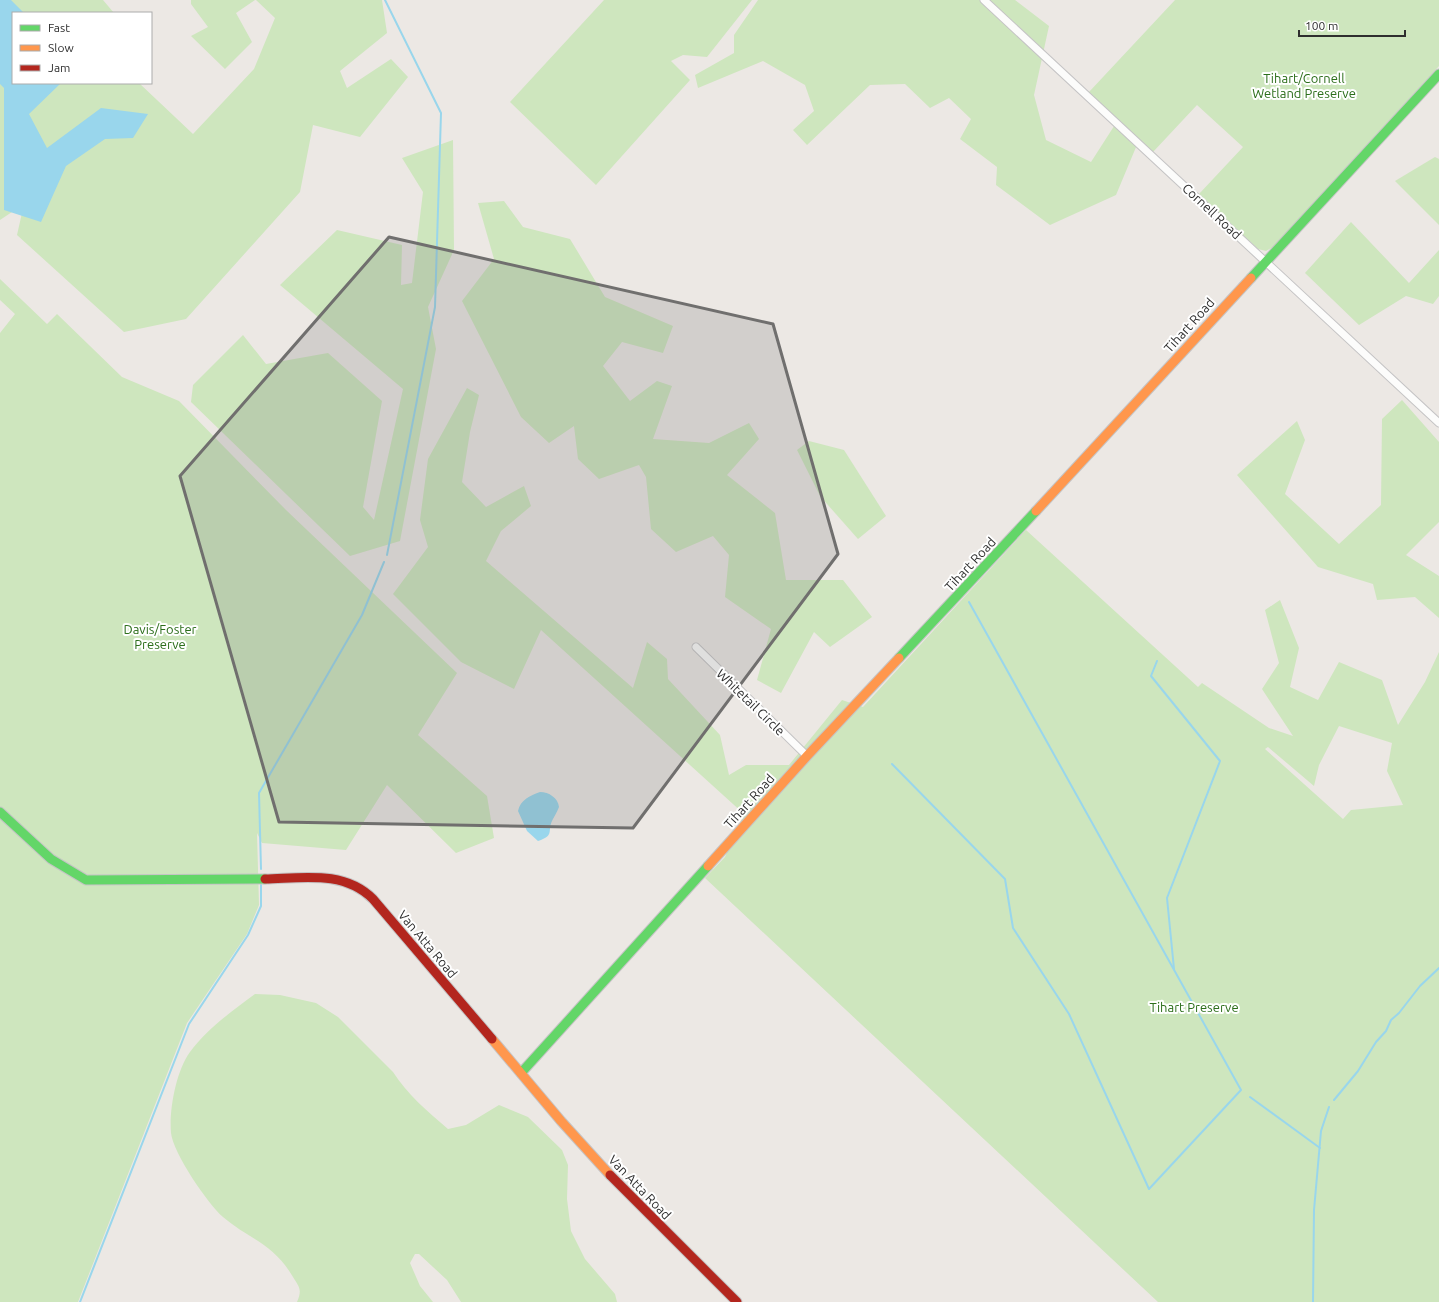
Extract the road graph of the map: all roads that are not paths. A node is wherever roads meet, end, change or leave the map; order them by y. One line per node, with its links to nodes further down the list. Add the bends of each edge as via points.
1 (984, 0): 3 (street, Cornell Road)
2 (1439, 74): 3 (street, Tihart Road)
3 (1265, 261): 4 (street, Cornell Road); 6 (street, Tihart Road)
4 (1439, 423)
5 (696, 647): 6 (street, Whitetail Circle)
6 (808, 756): 8 (street, Tihart Road)
7 (0, 812): 8 (street, Van Atta Road, via 59,866 86,880 328,878 341,879 356,885 373,899)
8 (521, 1073): 9 (street, Van Atta Road, via 604,1169)
9 (737, 1302)

